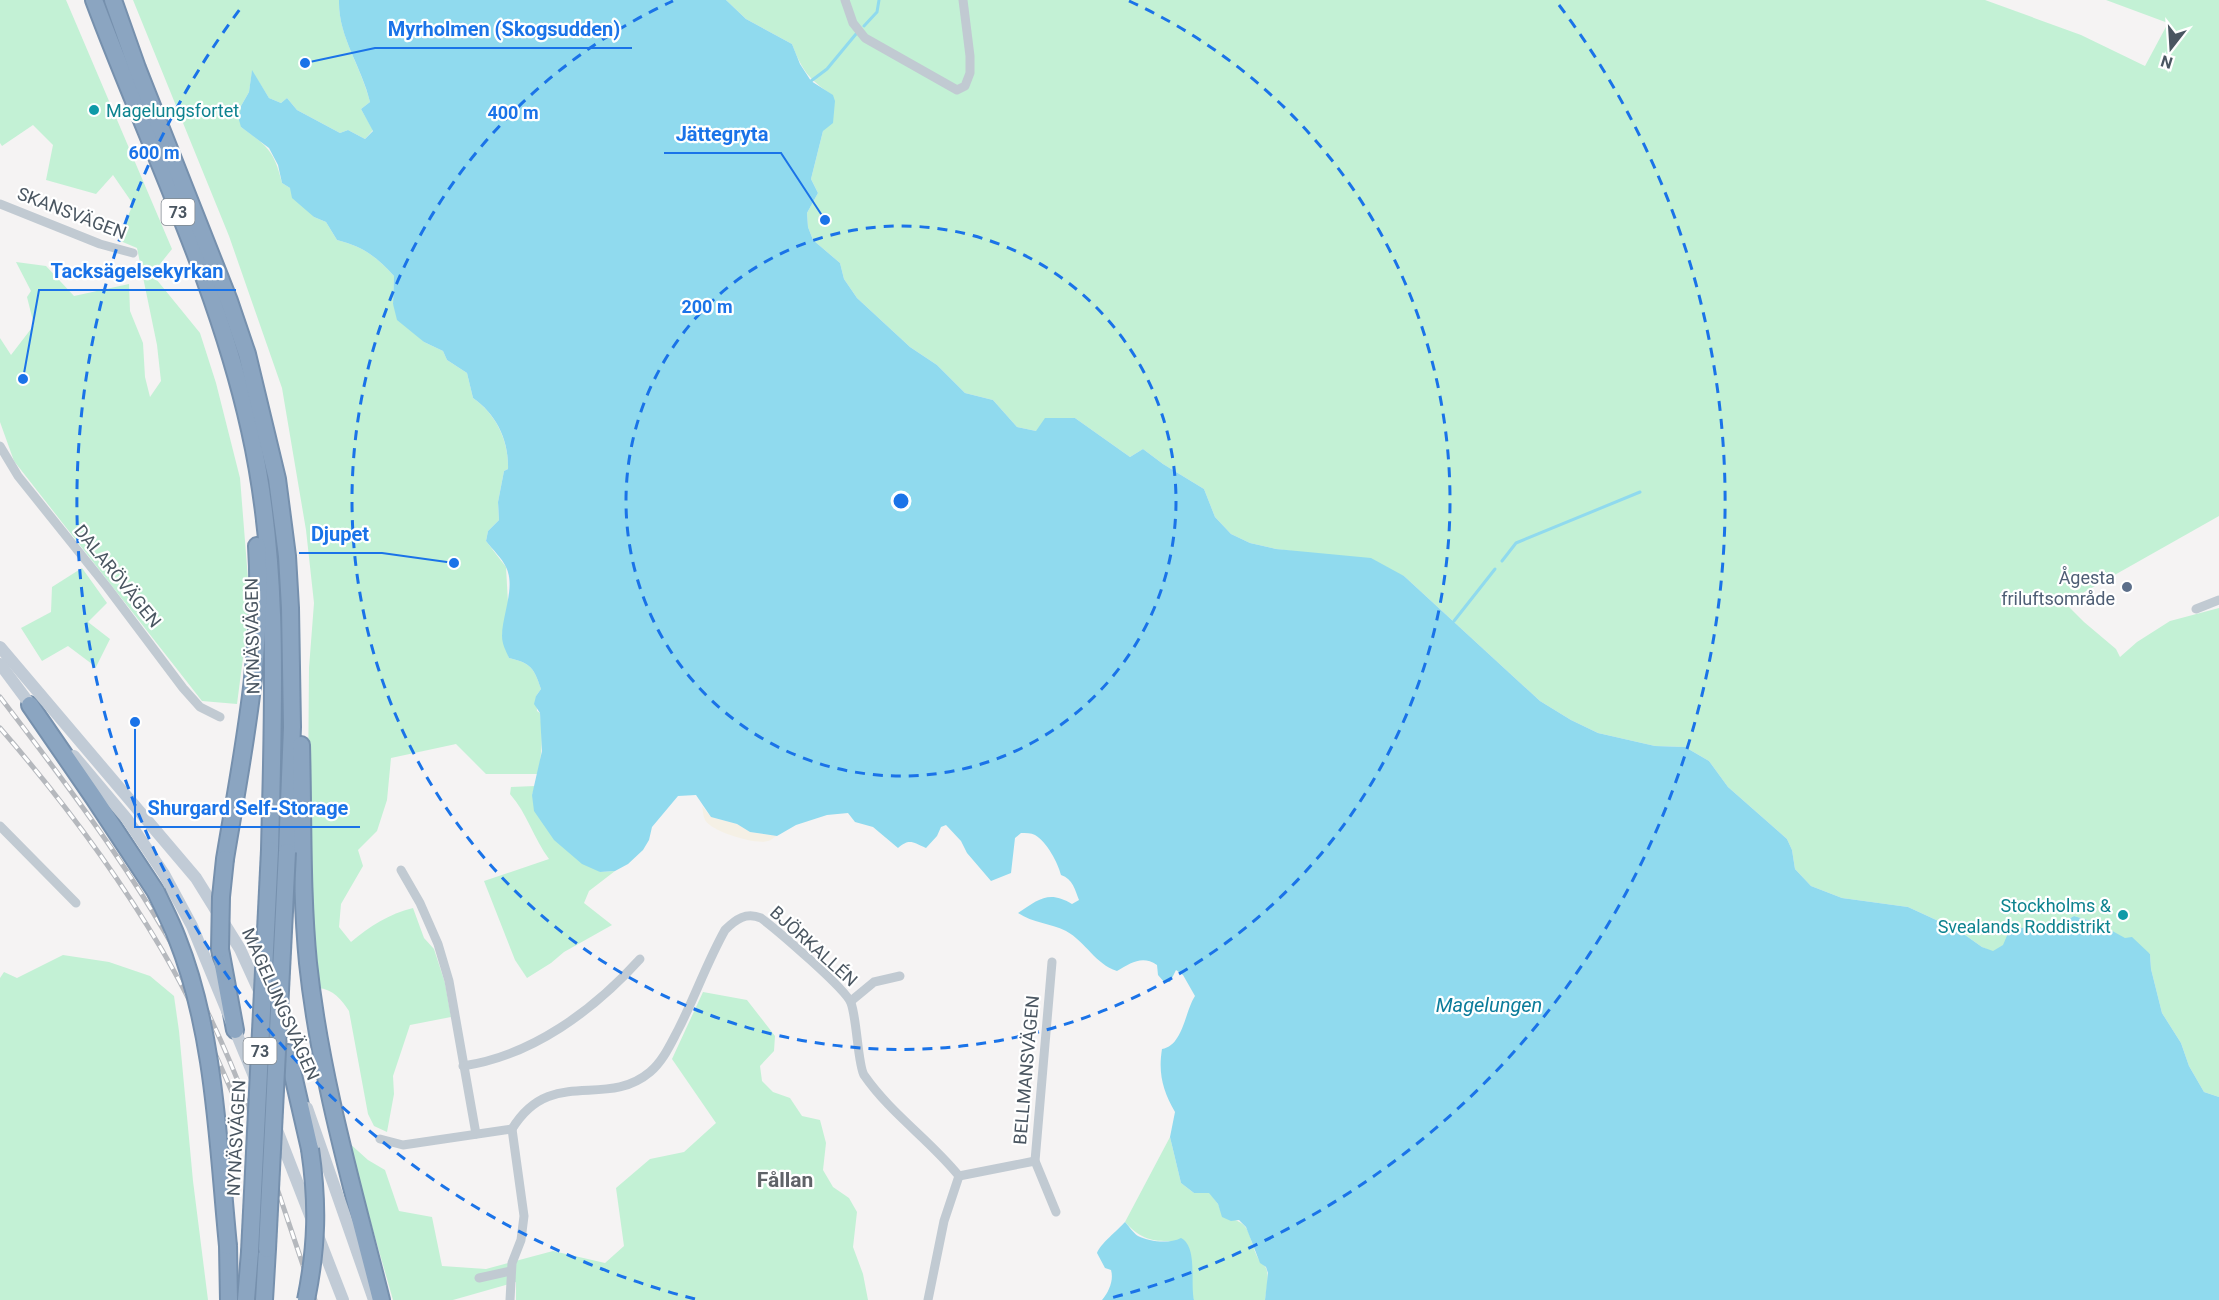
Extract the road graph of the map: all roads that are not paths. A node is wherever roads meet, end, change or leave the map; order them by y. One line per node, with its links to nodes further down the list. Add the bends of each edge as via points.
1 (94, 0): 7 (highway, NYNÄSVÄGEN / 73, via 210,298)
2 (113, 0): 16 (highway, NYNÄSVÄGEN / 73, via 229,301 247,354 277,479 290,608)
3 (845, 0): 4 (street, via 853,23 865,38 957,90 965,87 970,73)
4 (963, 0)
5 (0, 204): 6 (street, SKANSVÄGEN)
6 (133, 253)
7 (250, 429): 23 (highway, bridge, via 258,560 254,683 221,897 220,949); 35 (highway, NYNÄSVÄGEN / 73, bridge, via 260,481 272,610 270,850)
8 (0, 446): 14 (street, DALARÖVÄGEN, via 23,483 183,688 200,707)
9 (2219, 600): 10 (street)
10 (2196, 609)
11 (0, 647): 24 (street, MAGELUNGSVÄGEN, via 196,878 240,949)
12 (0, 664): 13 (street)
13 (30, 705): 23 (street, via 127,819 164,874 192,926); 34 (highway, bridge, via 156,892 181,949 208,1055 228,1246)
14 (220, 717)
15 (0, 826): 18 (street)
16 (295, 852): 36 (highway, NYNÄSVÄGEN / 73, bridge); 40 (highway, via 317,1027)
17 (401, 870): 25 (street, via 438,944 449,981)
18 (76, 903)
19 (640, 959): 25 (street, via 620,981 562,1027 517,1051)
20 (1052, 962): 29 (street, BELLMANSVÄGEN)
21 (900, 976): 22 (street, via 874,982)
22 (851, 1001): 26 (street, BJÖRKALLÉN, via 769,924 752,915 744,916 725,930 665,1054 650,1072 620,1089 558,1092 520,1114); 30 (street, BJÖRKALLÉN, via 862,1073)
23 (235, 1030): 38 (street)
24 (288, 1053): 37 (highway, bridge, via 316,1188 314,1263); 39 (street, MAGELUNGSVÄGEN)
25 (463, 1066): 27 (street)
26 (512, 1129): 27 (street); 32 (street, via 524,1216)
27 (476, 1134): 28 (street, via 403,1145)
28 (380, 1139)
29 (1035, 1161): 30 (street); 31 (street, BELLMANSVÄGEN)
30 (959, 1176): 42 (street, via 944,1221)
31 (1056, 1212)
32 (511, 1271): 33 (street); 41 (street)
33 (479, 1278)
34 (229, 1300)
35 (246, 1300)
36 (264, 1300)
37 (306, 1300)
38 (343, 1300)
39 (374, 1300)
40 (381, 1300)
41 (510, 1300)
42 (928, 1300)

